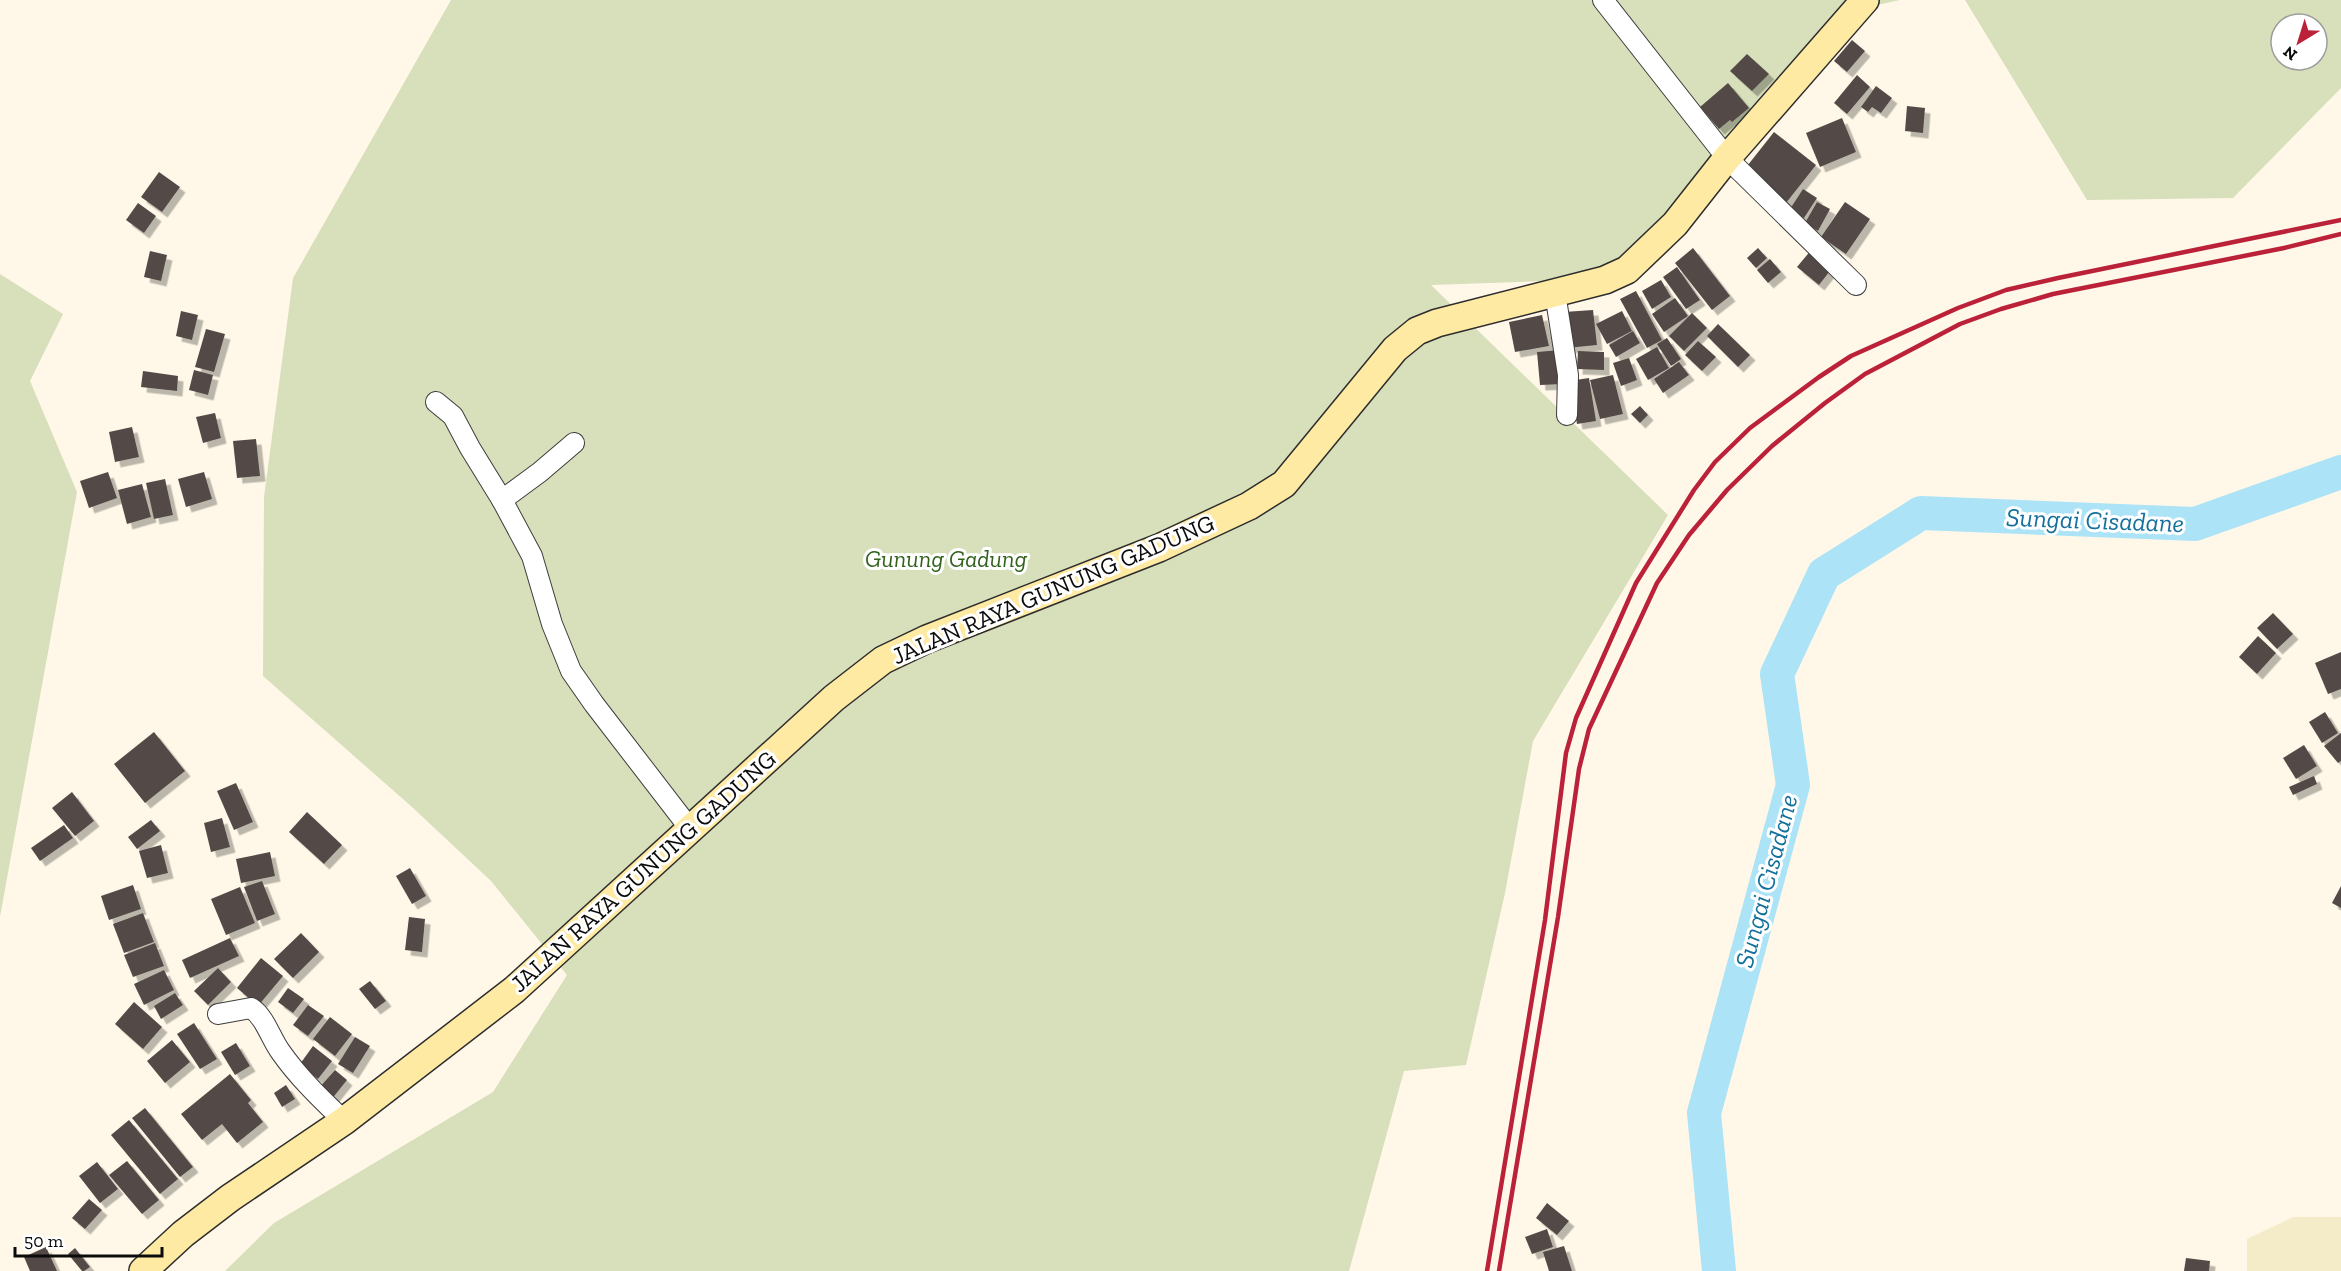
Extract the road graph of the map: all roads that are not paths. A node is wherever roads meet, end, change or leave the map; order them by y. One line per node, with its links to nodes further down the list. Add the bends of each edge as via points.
1 (1604, 0): 3 (street)
2 (1865, 0): 3 (street, JALAN RAYA GUNUNG GADUNG)
3 (1727, 158): 4 (street); 5 (street, JALAN RAYA GUNUNG GADUNG, via 1675,224 1627,270)
4 (1856, 285)
5 (1556, 293): 7 (street, via 1567,366); 10 (street, JALAN RAYA GUNUNG GADUNG, via 1417,331 1395,349 1284,484 1249,506 1159,548 884,660 834,698)
6 (436, 402): 9 (street, via 453,416)
7 (1567, 415)
8 (574, 442): 9 (street)
9 (502, 500): 10 (street, via 532,556 571,671)
10 (691, 830): 12 (street, JALAN RAYA GUNUNG GADUNG, via 514,990)
11 (218, 1014): 12 (street, via 251,1008 258,1012 294,1069)
12 (344, 1121): 13 (street, JALAN RAYA GUNUNG GADUNG, via 230,1198)
13 (143, 1271)

